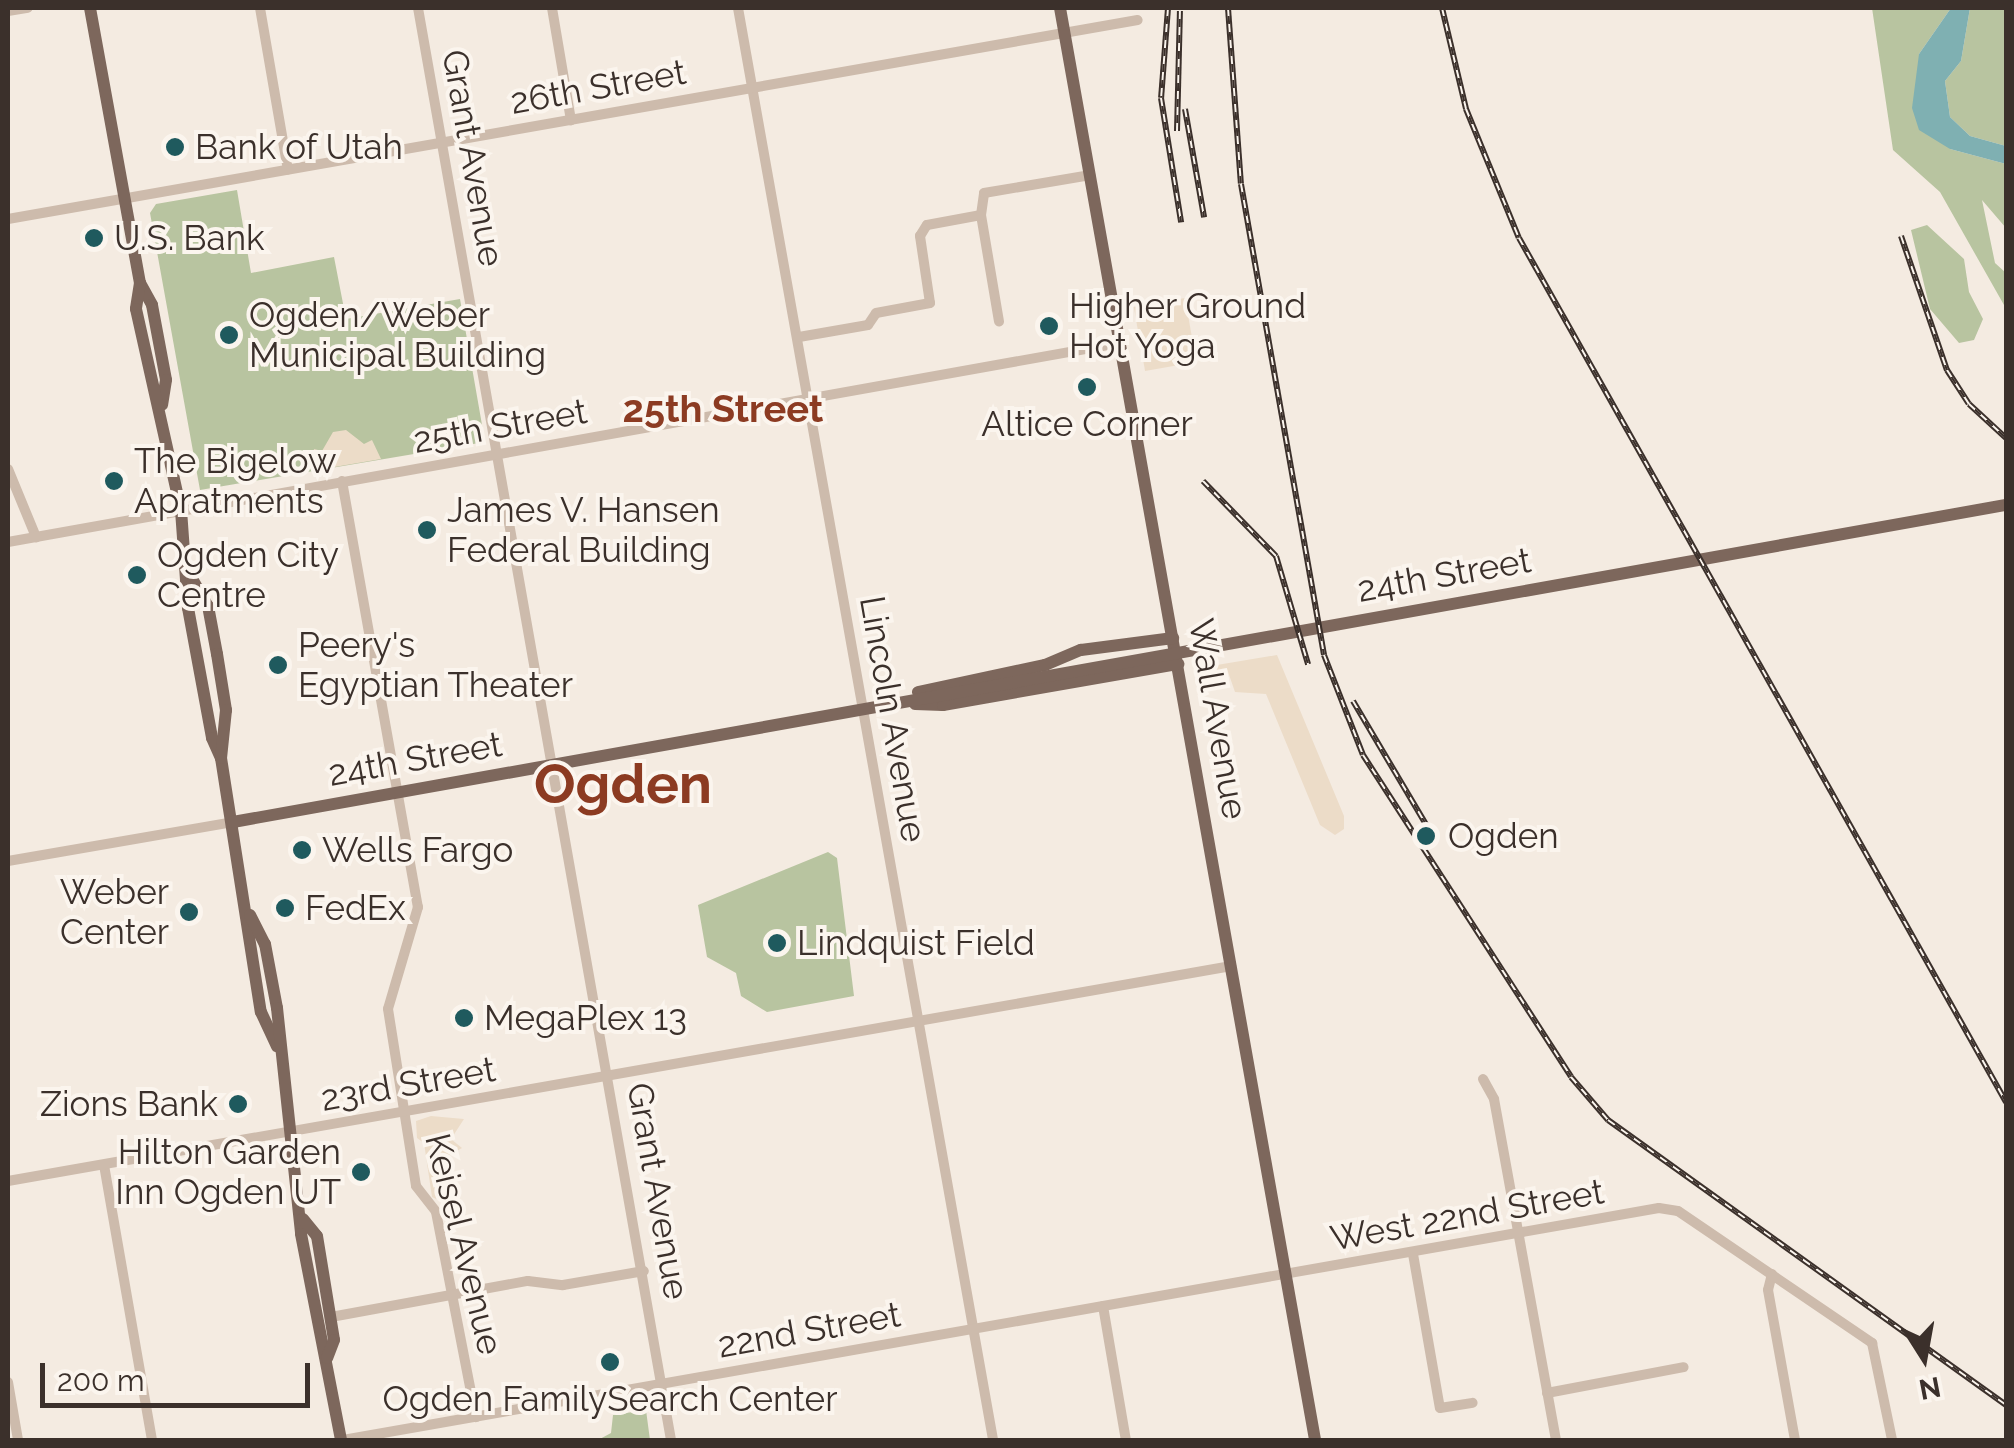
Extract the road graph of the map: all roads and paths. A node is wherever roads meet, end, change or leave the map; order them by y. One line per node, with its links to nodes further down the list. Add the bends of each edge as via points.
1 (28, 8): 8 (street)
2 (90, 8): 16 (main road)
3 (260, 8): 14 (street)
4 (418, 8): 13 (street, Grant Avenue)
5 (552, 8): 12 (street)
6 (738, 8): 11 (street, Lincoln Avenue)
7 (1060, 8): 10 (main road, Wall Avenue)
8 (8, 12)
9 (1138, 20): 10 (street, 26th Street)
10 (1064, 33): 11 (street, 26th Street); 15 (main road, Wall Avenue)
11 (752, 88): 12 (street, 26th Street); 20 (street, Lincoln Avenue)
12 (571, 120): 13 (street, 26th Street)
13 (442, 142): 14 (street, 26th Street); 23 (street, Grant Avenue)
14 (288, 170): 16 (street, 26th Street)
15 (1090, 176): 17 (street, via 984,193); 21 (main road, Wall Avenue)
16 (125, 198): 18 (street, 26th Street); 27 (main road, via 140,284 136,309)
17 (980, 215): 19 (street); 20 (street, via 922,229 930,303 876,313 868,325)
18 (8, 219)
19 (998, 321)
20 (799, 337): 22 (street, Lincoln Avenue)
21 (1120, 342): 22 (street, 25th Street); 31 (main road, Wall Avenue)
22 (810, 398): 23 (street, 25th Street); 34 (street, Lincoln Avenue)
23 (498, 454): 25 (street, 25th Street); 36 (street, Grant Avenue)
24 (8, 469): 28 (street)
25 (342, 482): 27 (street, 25th Street); 37 (street, Keisel Avenue)
26 (2006, 505): 33 (main road, 24th Street)
27 (180, 510): 28 (street, 25th Street); 30 (main road)
28 (36, 537): 29 (street, 25th Street)
29 (8, 542)
30 (191, 576): 35 (main road, via 188,608 212,738); 35 (main road, via 208,606 217,654 226,710)
31 (1173, 638): 32 (main road, Wall Avenue); 33 (main road, 24th Street, via 1081,650)
32 (1178, 664): 33 (main road, 24th Street, via 944,705); 40 (main road, Wall Avenue)
33 (892, 702): 34 (main road, 24th Street)
34 (864, 708): 36 (main road, 24th Street); 41 (street, Lincoln Avenue)
35 (222, 758): 38 (main road)
36 (552, 765): 37 (main road, 24th Street); 42 (street, Grant Avenue)
37 (398, 792): 38 (main road, 24th Street); 44 (street, Keisel Avenue, via 418,907 389,994)
38 (233, 822): 39 (street, 24th Street); 45 (main road, via 248,912 265,944)
39 (8, 861)
40 (1230, 966): 41 (street, 23rd Street); 53 (main road, Wall Avenue)
41 (918, 1021): 42 (street, 23rd Street); 57 (street, Lincoln Avenue)
42 (609, 1076): 44 (street, 23rd Street); 51 (street, Grant Avenue)
43 (1483, 1079): 49 (street, via 1494,1099)
44 (404, 1112): 45 (street, 23rd Street); 54 (street, Keisel Avenue, via 416,1186 436,1212)
45 (291, 1132): 46 (street, 23rd Street); 48 (main road)
46 (104, 1165): 47 (street, 23rd Street); 66 (street)
47 (8, 1182)
48 (303, 1220): 56 (main road, via 317,1236); 58 (main road)
49 (1520, 1234): 50 (street, West 22nd Street); 52 (street, West 22nd Street, via 1659,1208 1678,1212); 62 (street)
50 (1413, 1254): 53 (street, West 22nd Street); 63 (street, via 1440,1408)
51 (644, 1270): 54 (street); 61 (street, Grant Avenue)
52 (1772, 1274): 73 (street, via 1768,1290); 74 (street, via 1872,1343)
53 (1286, 1276): 55 (street, 22nd Street); 71 (main road, Wall Avenue)
54 (454, 1294): 56 (street); 64 (street, Keisel Avenue)
55 (1103, 1306): 57 (street, 22nd Street); 70 (street)
56 (331, 1317): 58 (main road, via 334,1344)
57 (973, 1329): 61 (street, 22nd Street); 69 (street, Lincoln Avenue)
58 (327, 1358): 67 (main road)
59 (1684, 1367): 62 (street)
60 (8, 1382): 65 (street)
61 (662, 1384): 64 (street, 22nd Street); 68 (street, Grant Avenue)
62 (1547, 1393): 72 (street)
63 (1473, 1404)
64 (476, 1417): 67 (street, 22nd Street)
65 (18, 1440)
66 (152, 1440)
67 (342, 1440)
68 (671, 1440)
69 (993, 1440)
70 (1126, 1440)
71 (1315, 1440)
72 (1556, 1440)
73 (1795, 1440)
74 (1892, 1440)

